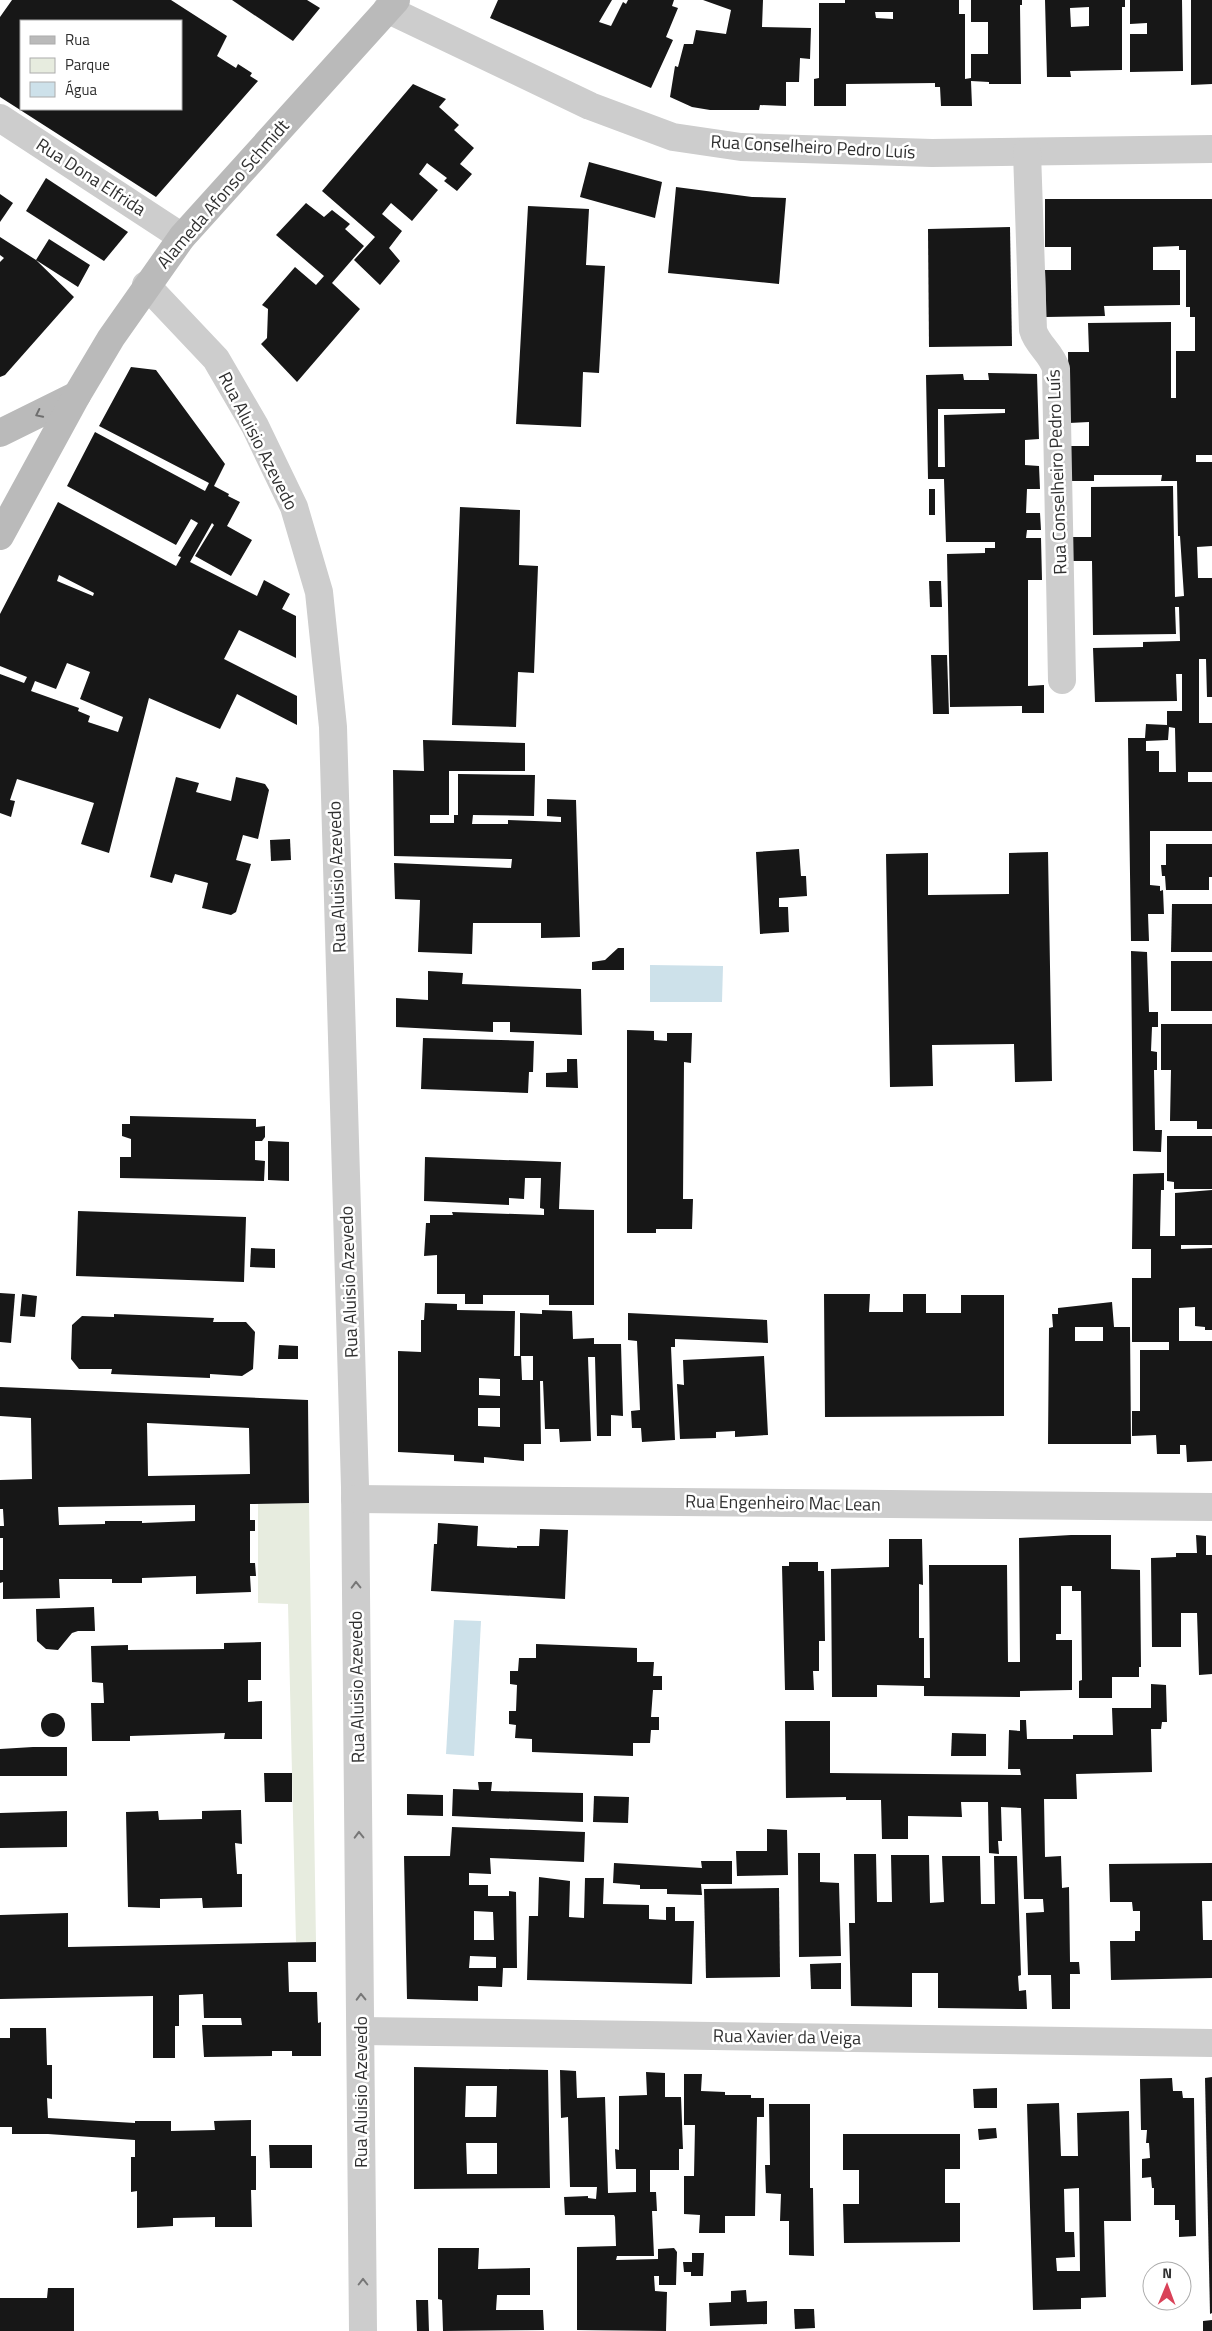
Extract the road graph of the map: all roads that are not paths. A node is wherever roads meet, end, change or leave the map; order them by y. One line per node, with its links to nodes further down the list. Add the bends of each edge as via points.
1 (391, 5): 4 (street, Rua Conselheiro Pedro Luís, via 590,106 673,137 741,147 932,153); 5 (main road, Alameda Afonso Schmidt)
2 (0, 118): 5 (street, Rua Dona Elfrida)
3 (1212, 149): 4 (street, Rua Conselheiro Pedro Luís)
4 (1026, 152): 10 (street, Rua Conselheiro Pedro Luís, via 1032,330 1056,369)
5 (182, 237): 6 (main road, Alameda Afonso Schmidt)
6 (146, 285): 7 (main road, Alameda Afonso Schmidt); 11 (street, Rua Aluisio Azevedo, via 216,359 255,426 294,507 319,592 333,727)
7 (77, 395): 8 (main road, one-way to 8); 9 (main road, Alameda Afonso Schmidt)
8 (0, 433)
9 (3, 524)
10 (1062, 680)
11 (355, 1499): 12 (street, Rua Engenheiro Mac Lean); 13 (street, Rua Aluisio Azevedo, one-way to 11)
12 (1212, 1507)
13 (361, 2031): 14 (street, Rua Xavier da Veiga); 15 (street, Rua Aluisio Azevedo, one-way to 13)
14 (1212, 2043)
15 (363, 2331)

